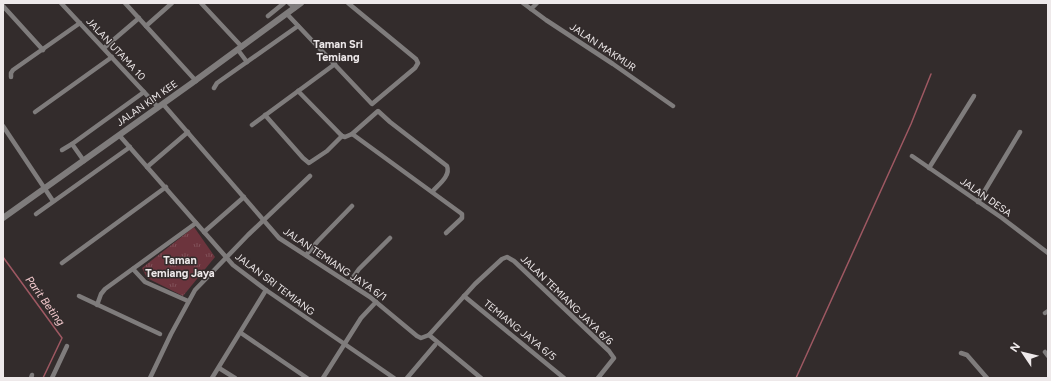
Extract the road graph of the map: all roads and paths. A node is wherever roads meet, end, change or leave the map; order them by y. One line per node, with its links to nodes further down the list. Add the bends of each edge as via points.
1 (61, 3): 17 (street, JALAN UTAMA 10)
2 (125, 3): 16 (street)
3 (172, 3): 18 (street)
4 (201, 3): 21 (street)
5 (284, 3): 15 (street)
6 (289, 3): 12 (street)
7 (301, 3): 12 (street, JALAN KIM KEE)
8 (348, 3): 25 (street, via 418,63 372,104)
9 (523, 3): 13 (street, JALAN MAKMUR)
10 (537, 3): 13 (street)
11 (3, 6): 22 (street)
12 (294, 8): 14 (street, JALAN KIM KEE)
13 (531, 9): 33 (street, JALAN MAKMUR)
14 (287, 14): 19 (street); 21 (street, JALAN KIM KEE)
15 (268, 16)
16 (139, 18): 18 (street); 20 (street)
17 (80, 23): 20 (street, JALAN UTAMA 10); 22 (street)
18 (146, 26): 27 (street)
19 (298, 26): 24 (street); 25 (street)
20 (104, 48): 23 (street, JALAN UTAMA 10)
21 (240, 48): 24 (street); 27 (street, JALAN KIM KEE)
22 (43, 50): 26 (street, via 13,70)
23 (112, 57): 30 (street, JALAN UTAMA 10); 34 (street)
24 (247, 62): 28 (street, via 217,83)
25 (335, 64): 29 (street)
26 (11, 77)
27 (196, 81): 32 (street, JALAN KIM KEE)
28 (214, 88)
29 (298, 91): 35 (street); 42 (street)
30 (144, 92): 32 (street, JALAN UTAMA 10); 43 (street)
31 (974, 96): 49 (street)
32 (161, 106): 38 (street, JALAN TEMIANG JAYA 6/1); 41 (street, JALAN KIM KEE)
33 (673, 106)
34 (36, 112)
35 (265, 115): 36 (street); 42 (street, via 309,163 327,151)
36 (252, 125)
37 (3, 126): 52 (street)
38 (188, 132): 48 (street); 54 (street, JALAN TEMIANG JAYA 6/1)
39 (1020, 132): 56 (street)
40 (352, 134): 42 (street); 53 (street); 53 (street, via 378,110 447,166 447,174)
41 (119, 135): 44 (street, JALAN SRI TEMIANG); 47 (street, JALAN KIM KEE)
42 (342, 136)
43 (72, 144): 45 (street); 47 (street)
44 (130, 147): 48 (street, JALAN SRI TEMIANG); 55 (street)
45 (62, 150)
46 (912, 156): 49 (street, JALAN DESA)
47 (84, 161): 52 (street, JALAN KIM KEE)
48 (147, 167): 51 (street, JALAN SRI TEMIANG)
49 (929, 168): 56 (street, JALAN DESA)
50 (310, 176): 60 (street)
51 (166, 187): 61 (street, JALAN SRI TEMIANG); 68 (street)
52 (45, 189): 55 (street); 59 (street, JALAN KIM KEE)
53 (433, 191): 63 (street, via 462,214 462,218)
54 (244, 197): 60 (street, JALAN TEMIANG JAYA 6/1); 62 (street)
55 (53, 201): 58 (street)
56 (978, 202): 65 (street, JALAN DESA)
57 (352, 206): 66 (street)
58 (36, 214)
59 (3, 218)
60 (264, 220): 66 (street, JALAN TEMIANG JAYA 6/1, via 280,238); 67 (street)
61 (196, 223): 62 (street, JALAN SRI TEMIANG); 69 (street)
62 (204, 232): 67 (street, JALAN SRI TEMIANG)
63 (446, 233)
64 (390, 238): 70 (street)
65 (1048, 253)
66 (306, 255): 70 (street, JALAN TEMIANG JAYA 6/1)
67 (226, 258): 71 (street, JALAN SRI TEMIANG); 74 (street, via 201,283)
68 (62, 263)
69 (134, 269): 74 (street, via 145,282); 76 (street, via 105,289)
70 (348, 283): 75 (street, JALAN TEMIANG JAYA 6/1)
71 (266, 290): 77 (street); 80 (street, JALAN SRI TEMIANG)
72 (79, 296): 76 (street)
73 (464, 296): 79 (street); 94 (street, TEMIANG JAYA 6/5); 95 (street, JALAN TEMIANG JAYA 6/6, via 502,258 514,261 609,351 614,358)
74 (188, 301): 86 (street)
75 (376, 302): 79 (street, JALAN TEMIANG JAYA 6/1, via 417,336); 80 (street, via 361,318)
76 (96, 305): 78 (street)
77 (241, 333): 84 (street); 89 (street)
78 (160, 334)
79 (427, 336): 93 (street, JALAN TEMIANG JAYA 6/1)
80 (344, 344): 90 (street); 91 (street, JALAN SRI TEMIANG)
81 (434, 345): 92 (street)
82 (67, 346): 85 (street)
83 (961, 353): 96 (street, via 967,355)
84 (219, 368): 87 (street); 88 (street)
85 (52, 378)
86 (150, 378)
87 (212, 378)
88 (235, 378)
89 (307, 378)
90 (323, 378)
91 (394, 378)
92 (407, 378)
93 (481, 378)
94 (564, 378)
95 (598, 378)
96 (987, 378)

